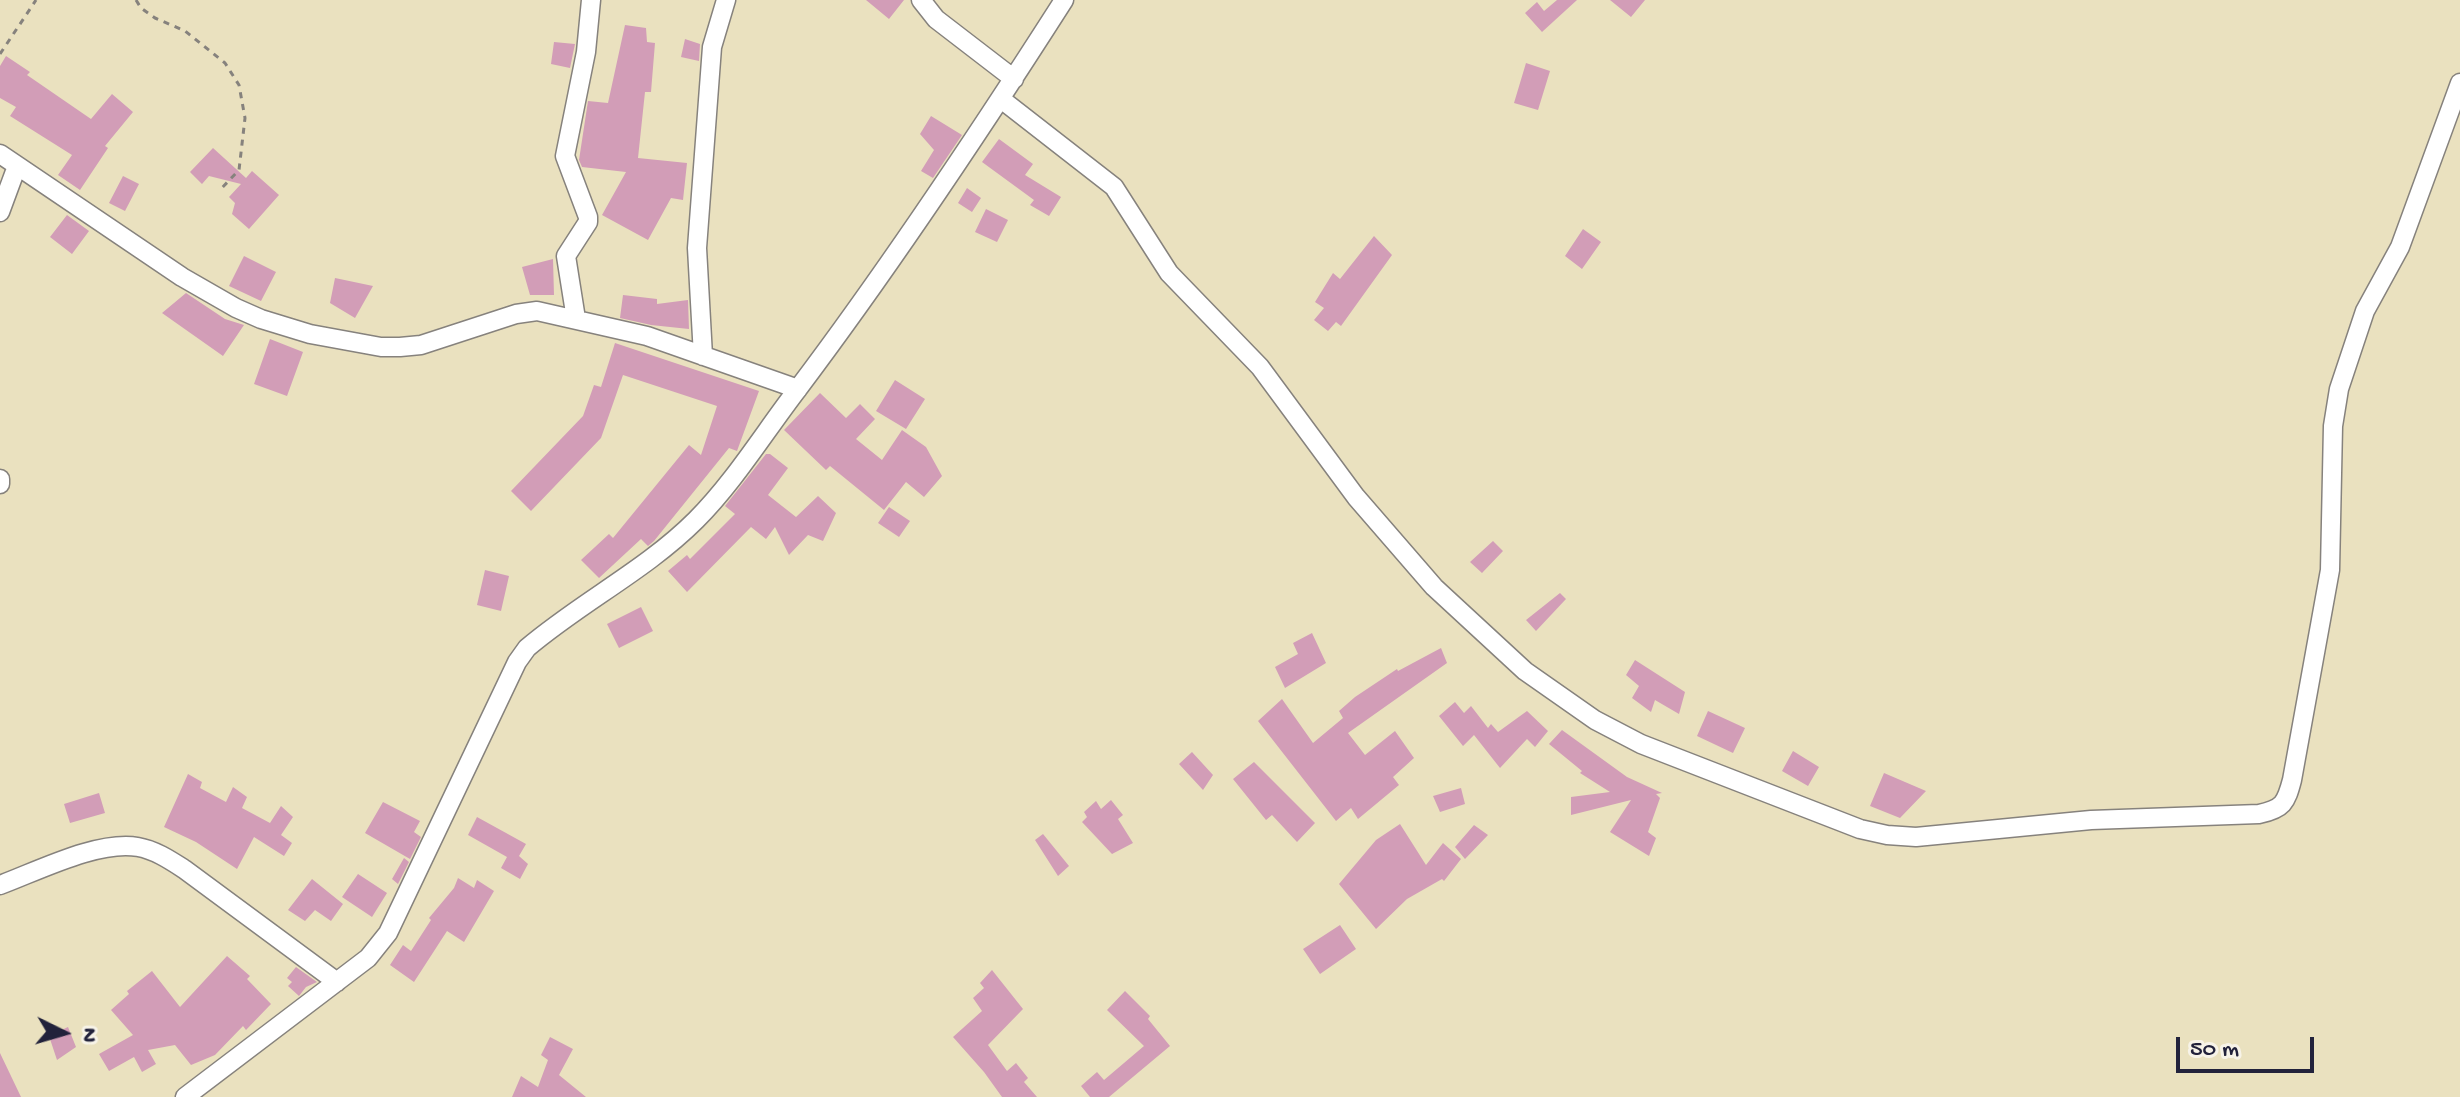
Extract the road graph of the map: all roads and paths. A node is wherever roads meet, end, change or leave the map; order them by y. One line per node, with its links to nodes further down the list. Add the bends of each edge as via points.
1 (36, 0): 7 (path)
2 (136, 0): 13 (path, via 225,63 240,88 245,118 239,170)
3 (591, 0): 15 (street, via 565,156 588,222 566,256)
4 (726, 0): 16 (street, via 712,47 698,232)
5 (921, 0): 8 (street, via 936,19)
6 (1064, 0): 8 (street)
7 (0, 54)
8 (1014, 79): 10 (street)
9 (2460, 83): 10 (street, via 2400,247 2365,311 2339,389 2333,426 2330,570 2292,780 2282,806 2259,814 2091,820 1916,837 1860,829 1641,744 1595,720 1525,671 1434,587 1356,497 1260,367 1169,273 1114,187)
10 (1001, 99): 17 (street)
11 (0, 154): 12 (street)
12 (17, 166): 14 (street); 15 (street, via 236,308 310,334 400,347 527,311)
13 (219, 191)
14 (0, 212)
15 (576, 319): 16 (street)
16 (703, 356): 17 (street)
17 (798, 389): 19 (street, via 714,500 679,536 527,648 388,933 368,958)
18 (0, 885): 19 (street, via 94,851 140,847 184,869)
19 (337, 982): 20 (street)
20 (185, 1097)

